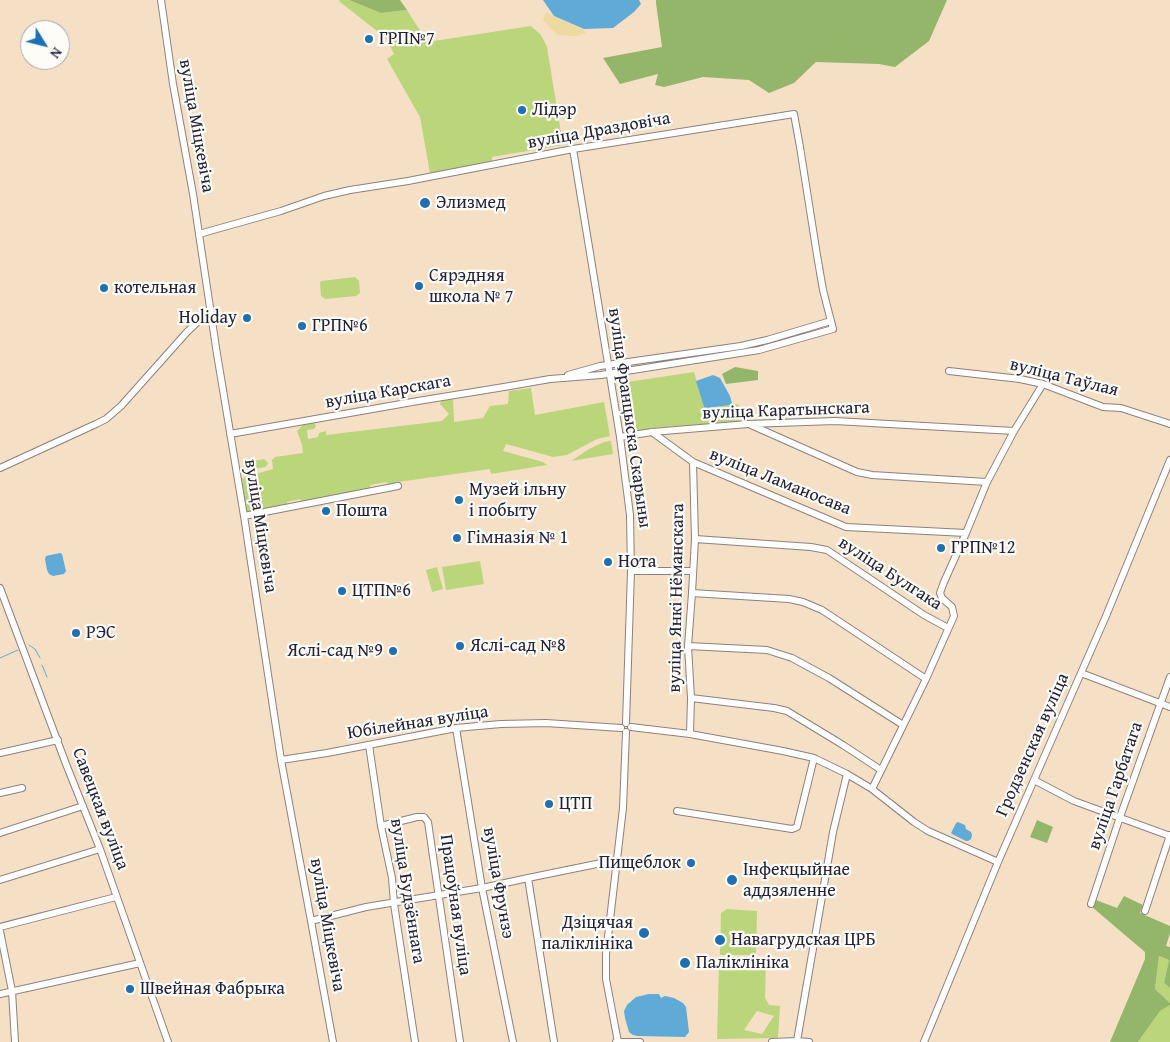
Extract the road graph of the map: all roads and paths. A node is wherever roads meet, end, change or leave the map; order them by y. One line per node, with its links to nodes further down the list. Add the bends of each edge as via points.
1 (161, 0): 3 (street, вуліца Міцкевіча)
2 (573, 149): 3 (street, вуліца Драздовіча, via 350,190); 5 (street, вуліца Драздовіча, via 794,114); 7 (street, вуліца Францыска Скарыны)
3 (199, 234): 4 (street, вуліца Міцкевіча)
4 (210, 310): 16 (street, вуліца Міцкевіча); 20 (street, via 106,419)
5 (831, 321): 6 (street, вуліца Драздовіча); 7 (street, вуліца Карскага, via 741,346)
6 (833, 328): 9 (street, вуліца Карскага, via 759,350)
7 (608, 365): 9 (street, вуліца Францыска Скарыны); 10 (street, вуліца Карскага)
8 (949, 371): 11 (street, вуліца Таўлая)
9 (609, 374): 10 (street, вуліца Карскага); 17 (street, вуліца Францыска Скарыны)
10 (550, 380): 16 (street, вуліца Карскага)
11 (1043, 384): 13 (street, вуліца Таўлая, via 1103,407 1120,408); 14 (street)
12 (748, 424): 14 (street, вуліца Каратынскага, via 835,421); 15 (street, вуліца Каратынскага); 21 (street, via 857,472)
13 (1170, 424)
14 (1014, 431): 21 (street)
15 (652, 432): 17 (street, вуліца Каратынскага); 19 (street, вуліца Ламаносава)
16 (230, 434): 23 (street, вуліца Міцкевіча)
17 (620, 437): 26 (street, вуліца Францыска Скарыны, via 630,516)
18 (1170, 460): 32 (street, Гродзенская вуліца)
19 (693, 462): 24 (street, вуліца Ламаносава, via 846,527); 25 (street, вуліца Янкі Нёманскага)
20 (0, 468)
21 (987, 482): 24 (street)
22 (398, 486): 23 (street)
23 (244, 516): 46 (street, вуліца Міцкевіча)
24 (966, 534): 30 (street, via 940,593 952,607 954,616)
25 (695, 539): 27 (street, вуліца Янкі Нёманскага); 30 (street, вуліца Булгака, via 827,550)
26 (631, 571): 27 (street); 39 (street, вуліца Францыска Скарыны)
27 (693, 571): 29 (street, вуліца Янкі Нёманскага)
28 (0, 588): 42 (street, Савецкая вуліца)
29 (692, 593): 31 (street, вуліца Янкі Нёманскага); 34 (street, via 803,602 822,610)
30 (948, 628): 34 (street)
31 (688, 646): 35 (street, вуліца Янкі Нёманскага); 38 (street, via 767,650 792,658)
32 (1081, 673): 36 (street); 49 (street, Гродзенская вуліца)
33 (1170, 677): 36 (street, вуліца Гарбатага)
34 (926, 679): 38 (street)
35 (691, 698): 41 (street, вуліца Янкі Нёманскага); 47 (street, via 787,711)
36 (1160, 703): 37 (street); 55 (street, вуліца Гарбатага)
37 (1170, 707)
38 (903, 725): 47 (street)
39 (626, 727): 40 (street, Юбілейная вуліца, via 546,723); 41 (street, Юбілейная вуліца); 60 (street, вуліца Францыска Скарыны, via 623,808)
40 (456, 728): 43 (street, Юбілейная вуліца); 64 (street, вуліца Фрунзэ)
41 (690, 734): 45 (street, Юбілейная вуліца)
42 (58, 740): 44 (street); 53 (street, Савецкая вуліца)
43 (369, 746): 46 (street, Юбілейная вуліца); 56 (street, вуліца Будзённага)
44 (0, 753)
45 (814, 758): 48 (street, Юбілейная вуліца); 54 (street, via 797,827 792,829)
46 (281, 760): 70 (street, вуліца Міцкевіча)
47 (881, 770): 51 (street)
48 (847, 774): 51 (street, Юбілейная вуліца); 76 (street, via 824,884)
49 (1034, 780): 55 (street, via 1074,801); 61 (street, Гродзенская вуліца)
50 (22, 788): 52 (street)
51 (872, 789): 61 (street, Юбілейная вуліца, via 914,822)
52 (0, 794)
53 (83, 806): 57 (street); 59 (street, Савецкая вуліца)
54 (677, 811)
55 (1120, 816): 58 (street); 68 (street, вуліца Гарбатага)
56 (382, 826): 65 (street, Працоўная вуліца, via 424,817 428,822); 67 (street, вуліца Будзённага)
57 (0, 833)
58 (1170, 835): 69 (street)
59 (100, 849): 63 (street); 66 (street, Савецкая вуліца)
60 (616, 860): 62 (street); 84 (street, вуліца Францыска Скарыны, via 606,979)
61 (998, 862): 88 (street, Гродзенская вуліца)
62 (528, 878): 64 (street); 83 (street)
63 (0, 880)
64 (482, 888): 65 (street); 82 (street, вуліца Фрунзэ)
65 (439, 896): 67 (street); 81 (street, Працоўная вуліца)
66 (116, 897): 71 (street); 73 (street, Савецкая вуліца)
67 (394, 904): 70 (street, via 366,907); 80 (street, вуліца Будзённага)
68 (1091, 904)
69 (1144, 911)
70 (312, 921): 79 (street, вуліца Міцкевіча)
71 (0, 927)
72 (0, 931): 74 (street)
73 (140, 963): 74 (street); 78 (street, Савецкая вуліца)
74 (12, 991): 75 (street); 77 (street)
75 (0, 994)
76 (798, 1041): 86 (street); 87 (street)
77 (15, 1042)
78 (168, 1042)
79 (333, 1042)
80 (415, 1042)
81 (460, 1042)
82 (513, 1042)
83 (554, 1042)
84 (617, 1042): 85 (street)
85 (640, 1042)
86 (772, 1042)
87 (809, 1042)
88 (924, 1042)

